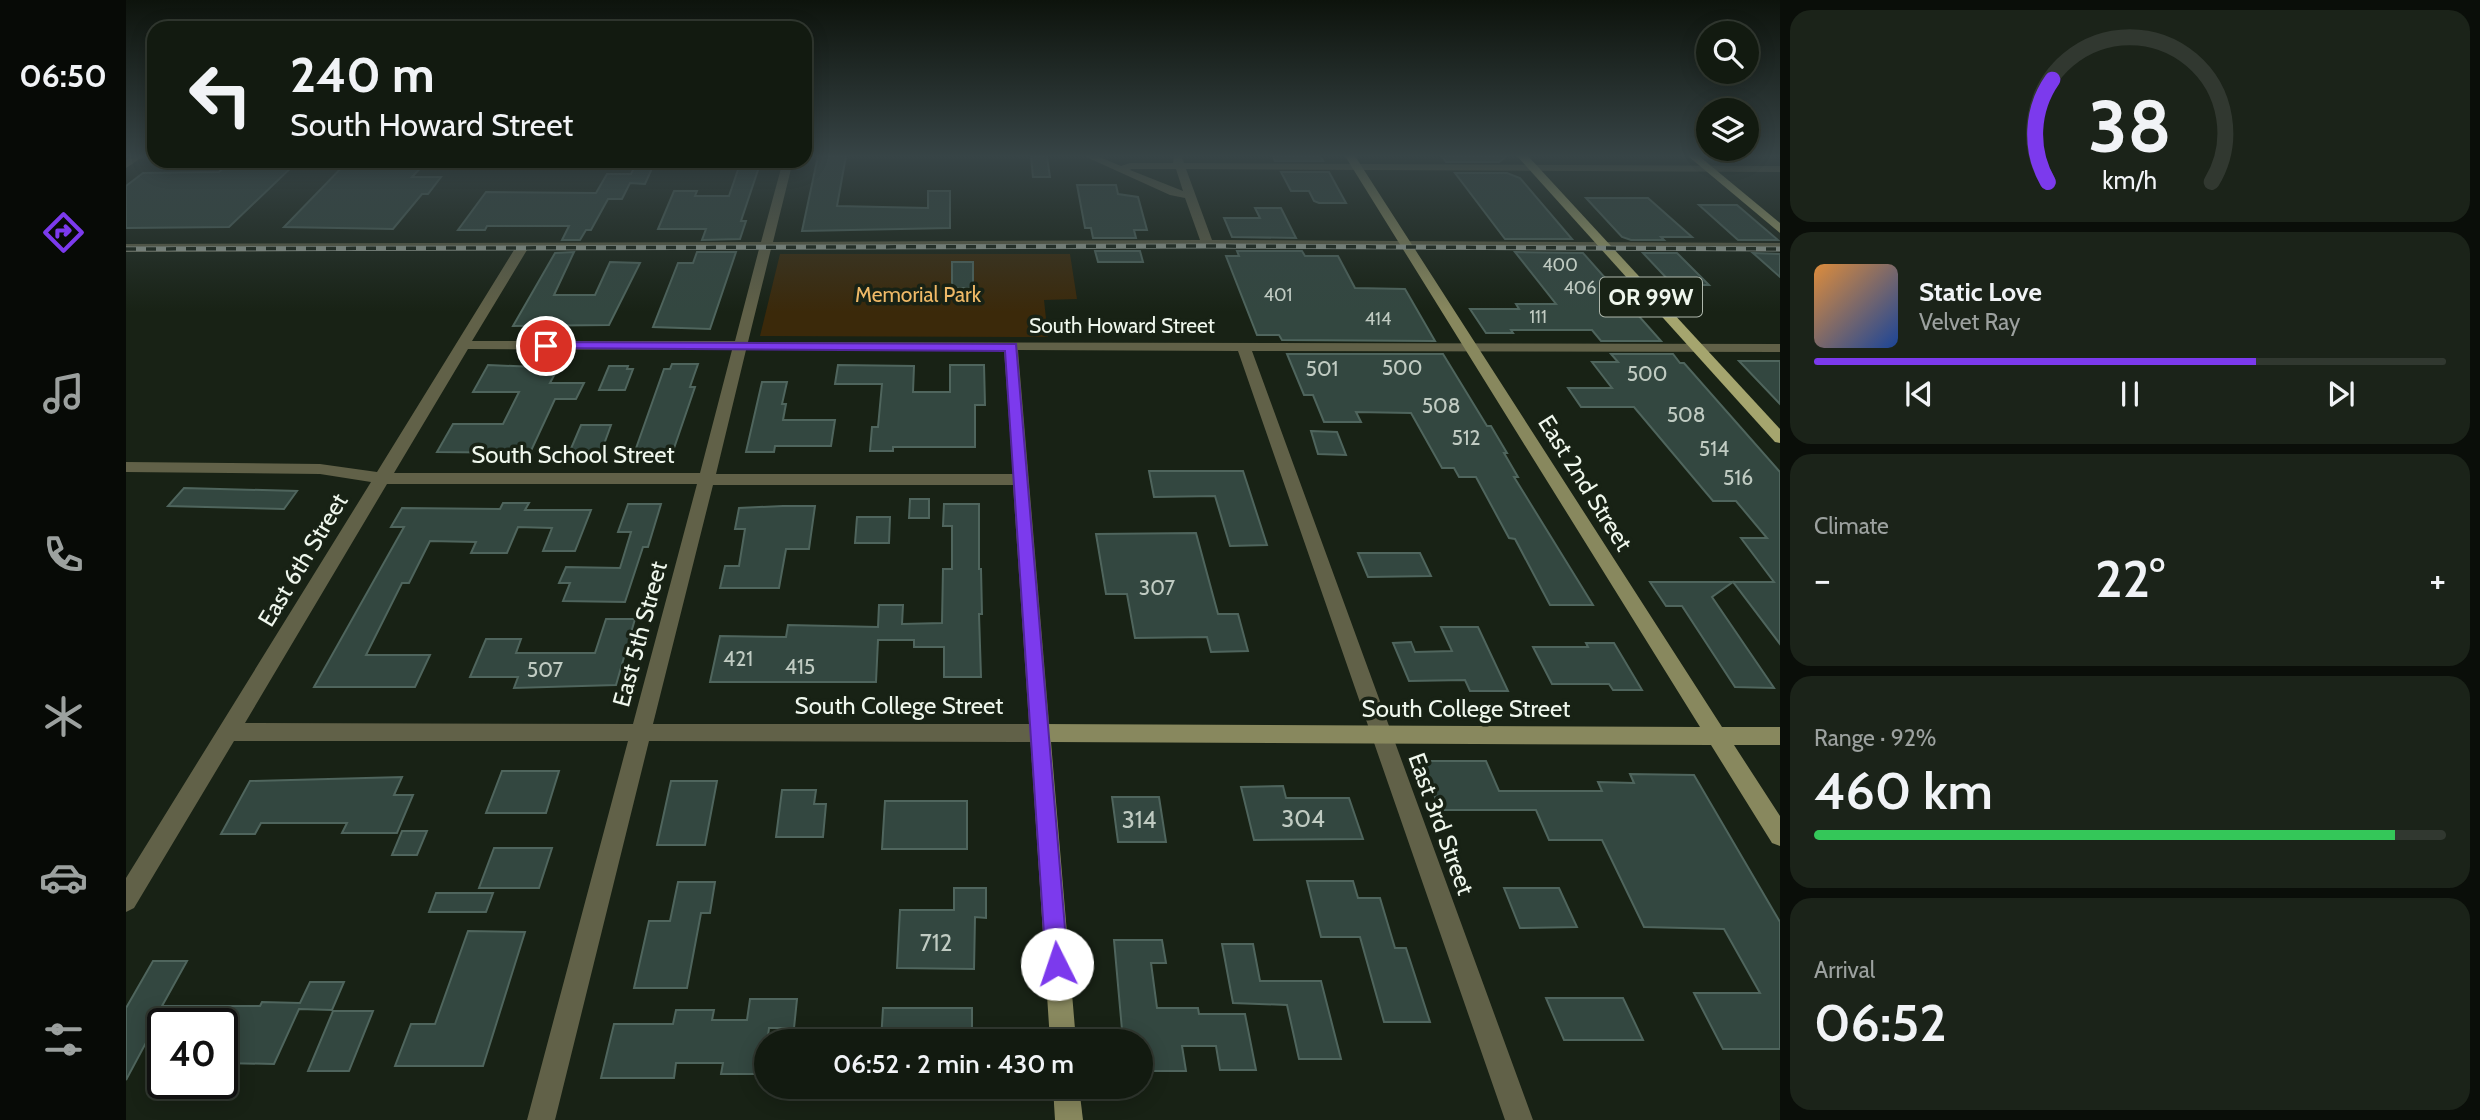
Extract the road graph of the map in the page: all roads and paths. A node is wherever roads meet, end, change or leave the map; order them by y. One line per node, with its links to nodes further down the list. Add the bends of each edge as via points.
1 (777, 208): 10 (street, East 5th Street)
2 (1195, 208): 7 (street)
3 (1383, 208): 8 (street, East 2nd Street)
4 (1570, 208): 11 (main road, OR 99W)
5 (1755, 208): 6 (main road)
6 (1780, 229)
7 (1207, 244): 8 (street); 10 (street)
8 (1406, 245): 11 (street); 18 (street, East 2nd Street)
9 (523, 246): 10 (street); 13 (street); 14 (street, East 6th Street)
10 (767, 246): 15 (street, East 5th Street)
11 (1605, 247): 12 (street); 19 (main road, OR 99W)
12 (1780, 247)
13 (126, 248)
14 (462, 345): 15 (street, South Howard Street); 23 (street, East 6th Street)
15 (741, 346): 16 (street, South Howard Street); 24 (street, East 5th Street)
16 (1011, 347): 17 (street, South Howard Street); 25 (street)
17 (1244, 347): 18 (street, South Howard Street); 29 (street, East 3rd Street)
18 (1471, 348): 19 (street, South Howard Street); 30 (street, East 2nd Street)
19 (1698, 348): 20 (street, South Howard Street); 21 (main road, OR 99W)
20 (1780, 348)
21 (1780, 438)
22 (126, 467): 23 (street, South School Street, via 320,469)
23 (382, 478): 24 (street, South School Street); 27 (street, East 6th Street)
24 (708, 480): 25 (street, South School Street); 26 (street, East 5th Street)
25 (1021, 480): 28 (street)
26 (642, 731): 27 (street, South College Street); 28 (street, South College Street); 36 (street, East 5th Street)
27 (228, 732): 33 (street, East 6th Street)
28 (1040, 733): 29 (street, South College Street); 34 (street)
29 (1382, 735): 30 (street, South College Street); 38 (street, East 3rd Street)
30 (1715, 735): 31 (street, South College Street); 32 (street, East 2nd Street)
31 (1780, 736)
32 (1780, 836)
33 (126, 900)
34 (1062, 1029)
35 (1067, 1099): 37 (street)
36 (541, 1120)
37 (1069, 1120)
38 (1519, 1120)

